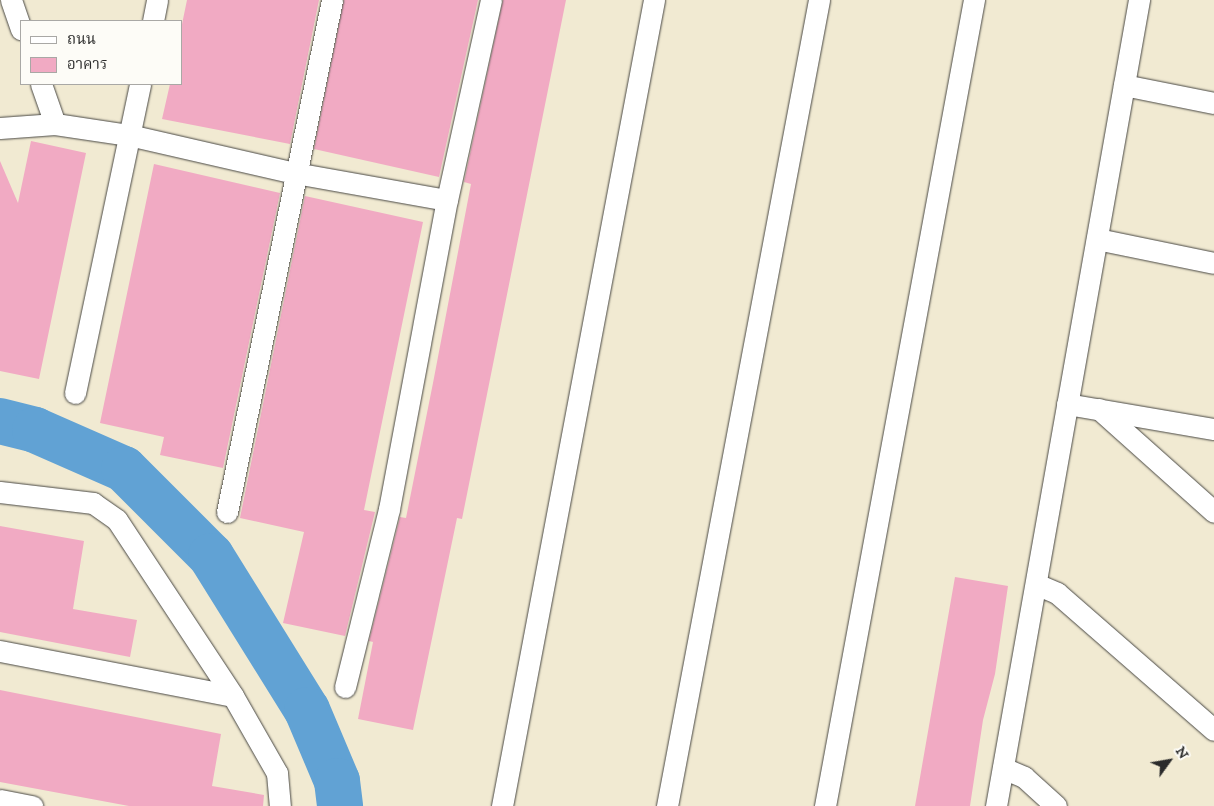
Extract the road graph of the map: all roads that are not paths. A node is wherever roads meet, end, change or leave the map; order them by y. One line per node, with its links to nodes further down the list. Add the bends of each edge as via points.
1 (11, 0): 10 (street)
2 (157, 0): 9 (street)
3 (332, 0): 18 (street)
4 (491, 0): 19 (street)
5 (654, 0): 38 (street)
6 (819, 0): 39 (street)
7 (974, 0): 40 (street)
8 (1139, 0): 13 (street)
9 (153, 20)
10 (20, 26)
11 (40, 85): 15 (street)
12 (140, 85): 17 (street)
13 (1124, 85): 14 (street); 20 (street)
14 (1214, 103)
15 (55, 124): 16 (street); 17 (street)
16 (0, 128)
17 (129, 134): 18 (street); 22 (street)
18 (295, 173): 19 (street); 27 (street)
19 (447, 200): 31 (street, via 389,509)
20 (1097, 239): 21 (street); 23 (street)
21 (1214, 263)
22 (75, 393)
23 (1067, 404): 24 (street); 29 (street)
24 (1099, 409): 25 (street); 28 (street)
25 (1214, 429)
26 (0, 492): 32 (street, via 93,503 117,520)
27 (227, 512)
28 (1214, 512)
29 (1036, 584): 33 (street, via 1057,593); 34 (street)
30 (0, 651): 32 (street)
31 (346, 688)
32 (233, 696): 37 (street, via 277,773)
33 (1214, 730)
34 (1002, 768): 41 (street); 42 (street, via 1024,777)
35 (0, 800): 36 (street)
36 (32, 806)
37 (280, 806)
38 (502, 806)
39 (667, 806)
40 (825, 806)
41 (996, 806)
42 (1056, 806)

